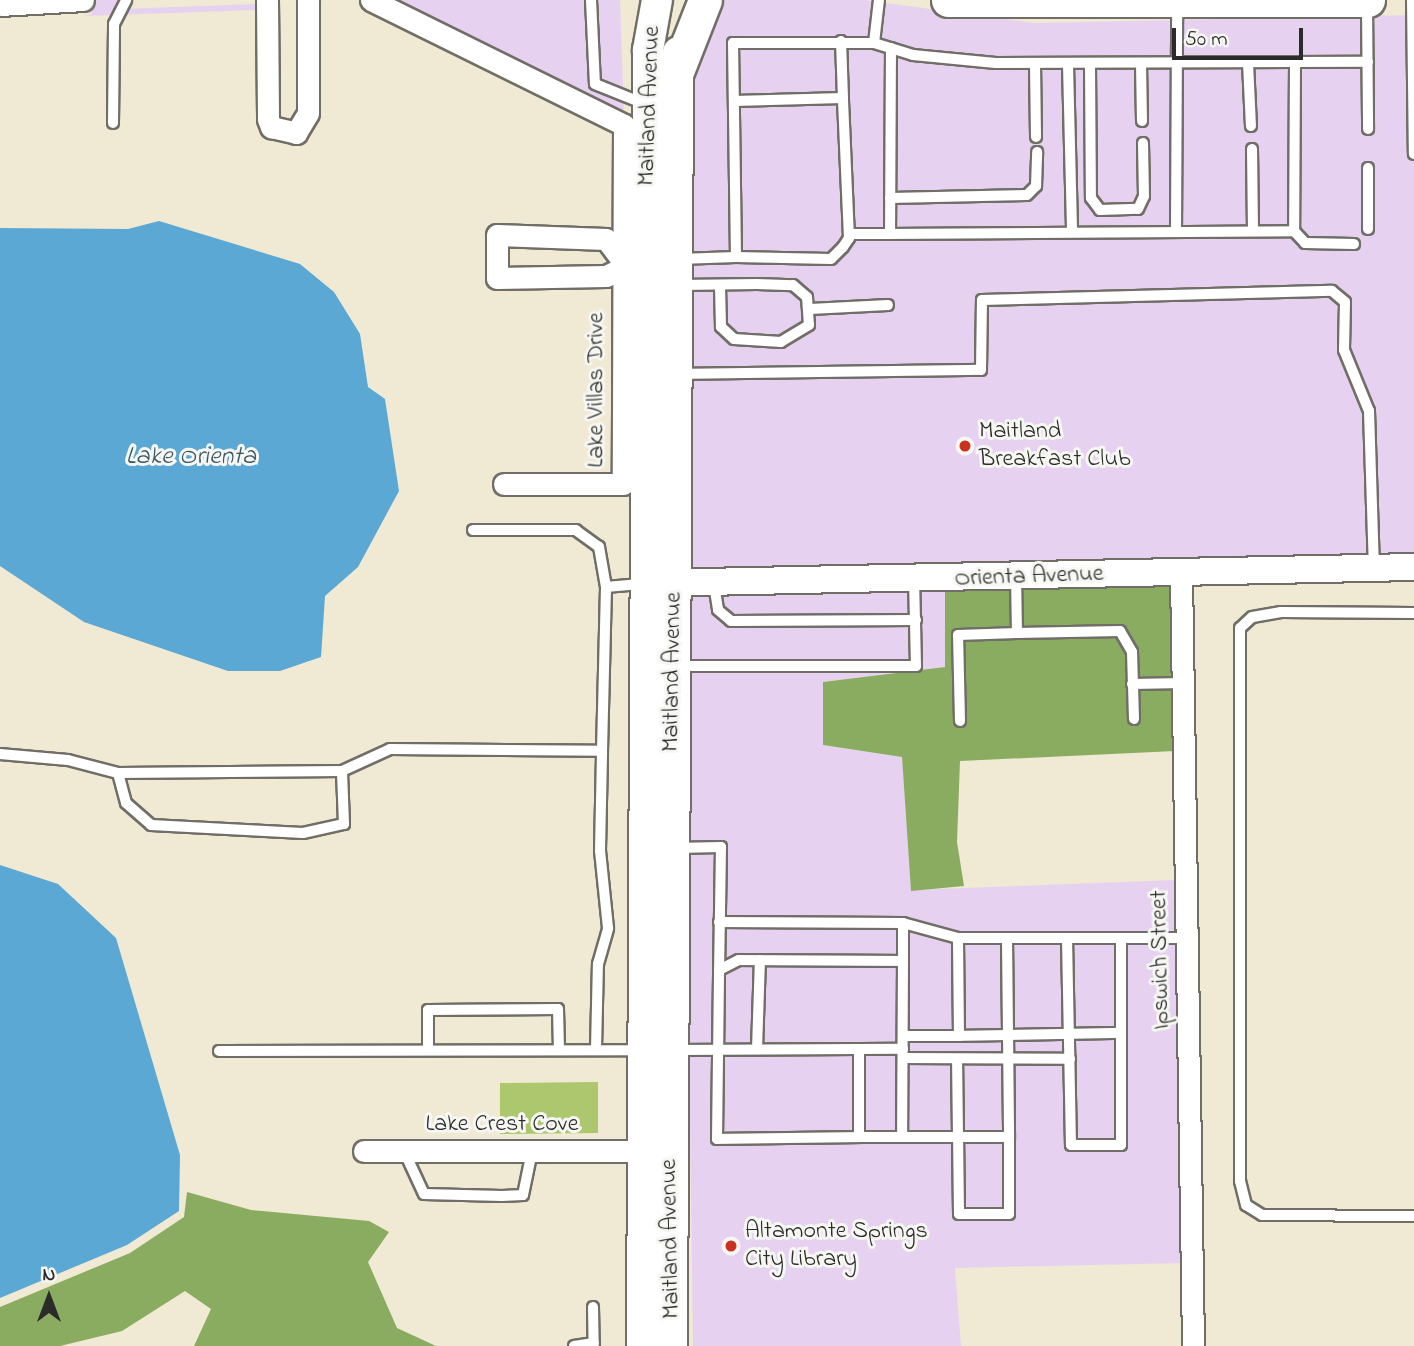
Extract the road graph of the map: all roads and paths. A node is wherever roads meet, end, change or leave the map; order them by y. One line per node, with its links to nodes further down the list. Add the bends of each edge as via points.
1 (83, 0): 15 (street)
2 (126, 0): 33 (lane, via 114,24)
3 (267, 0): 4 (street, via 268,119 271,127 296,133 308,113)
4 (308, 0)
5 (371, 0): 56 (street, Lake Villas Drive, via 624,125)
6 (591, 0): 31 (lane, via 595,84)
7 (657, 0): 31 (main road, Maitland Avenue)
8 (689, 0): 28 (main road, Maitland Avenue)
9 (705, 0): 28 (main road)
10 (879, 0): 17 (lane)
11 (948, 0): 14 (main road)
12 (1367, 0): 14 (main road); 20 (lane)
13 (1412, 0): 19 (lane)
14 (1177, 1): 21 (lane)
15 (0, 5)
16 (841, 41): 17 (lane); 29 (lane); 30 (lane, via 733,43)
17 (874, 43): 18 (lane)
18 (891, 48): 24 (lane); 42 (lane)
19 (1413, 49): 40 (lane)
20 (1368, 62): 23 (lane); 35 (lane)
21 (1176, 63): 22 (lane); 25 (lane); 44 (lane)
22 (1248, 63): 23 (lane); 34 (lane)
23 (1295, 63): 47 (lane)
24 (1035, 64): 26 (lane); 36 (lane)
25 (1140, 64): 27 (lane); 32 (lane)
26 (1068, 65): 27 (lane); 46 (lane)
27 (1090, 65): 37 (lane, via 1091,198 1100,210 1138,209 1144,196)
28 (676, 74): 56 (main road, Maitland Avenue)
29 (843, 98): 30 (lane); 48 (lane)
30 (734, 101): 55 (lane)
31 (648, 105): 56 (main road, Maitland Avenue)
32 (1142, 121)
33 (113, 123)
34 (1251, 126)
35 (1368, 129)
36 (1036, 137)
37 (1143, 144)
38 (1252, 149): 45 (lane)
39 (1037, 152): 42 (lane, via 1036,186 1027,195)
40 (1414, 154)
41 (1368, 168): 43 (lane)
42 (890, 198): 49 (lane)
43 (1368, 229)
44 (1176, 230): 45 (lane); 46 (lane)
45 (1253, 230): 47 (lane)
46 (1072, 231): 49 (lane)
47 (1294, 231): 50 (lane, via 1305,243)
48 (849, 234): 49 (lane); 51 (lane)
49 (890, 234)
50 (1354, 244)
51 (843, 247): 53 (lane); 54 (lane, via 831,259)
52 (805, 249): 54 (lane)
53 (826, 249)
54 (786, 253): 55 (lane)
55 (736, 257): 56 (lane)
56 (656, 267): 56 (street, Lake Villas Drive, via 606,239 497,235 497,278 606,276); 57 (lane); 60 (main road, Maitland Avenue); 61 (street, Lake Villas Drive, via 623,484); 68 (main road, Maitland Avenue)
57 (720, 285): 59 (lane, via 793,285); 59 (lane, via 721,327 734,339 792,339 809,325)
58 (888, 305): 59 (lane)
59 (810, 309)
60 (676, 374): 64 (lane, via 981,370 982,300 1332,291 1345,302 1344,350 1369,411); 69 (main road, Maitland Avenue)
61 (504, 484)
62 (473, 530): 71 (lane, via 552,528 592,537 603,555)
63 (1414, 567): 64 (street, Orienta Avenue)
64 (1374, 568): 65 (street, Orienta Avenue)
65 (1181, 573): 66 (street, Orienta Avenue); 76 (street, Ipswich Street)
66 (1016, 578): 67 (street, Orienta Avenue); 74 (lane)
67 (914, 580): 70 (street, Orienta Avenue); 73 (lane)
68 (643, 583): 69 (street, Orienta Avenue); 71 (lane); 106 (main road, Maitland Avenue)
69 (674, 583): 70 (street, Orienta Avenue); 75 (main road, Maitland Avenue)
70 (714, 584): 73 (lane, via 718,610 731,621)
71 (606, 587): 80 (lane)
72 (1414, 613): 120 (lane, via 1281,612 1252,617 1240,628 1240,1181 1246,1205 1262,1215)
73 (916, 620): 75 (lane, via 916,666)
74 (1017, 633): 77 (lane, via 1120,631 1132,652); 79 (lane, via 958,635)
75 (673, 666): 84 (main road, Maitland Avenue)
76 (1182, 683): 77 (lane); 91 (street, Ipswich Street)
77 (1132, 684): 78 (lane)
78 (1134, 719)
79 (960, 721)
80 (602, 751): 82 (lane, via 390,749); 102 (lane, via 600,850 608,928 598,964)
81 (0, 754): 83 (lane, via 68,760)
82 (342, 771): 83 (lane); 83 (lane, via 344,824 303,833 151,825 127,803)
83 (118, 773)
84 (670, 849): 85 (lane, via 721,847); 106 (main road, Maitland Avenue)
85 (719, 922): 86 (lane); 94 (lane)
86 (903, 923): 87 (lane); 93 (lane)
87 (958, 938): 88 (lane); 99 (lane)
88 (1007, 938): 89 (lane); 97 (lane)
89 (1067, 938): 90 (lane); 95 (lane)
90 (1121, 938): 91 (lane); 96 (lane)
91 (1187, 938): 126 (street, Ipswich Street)
92 (760, 960): 93 (lane); 94 (lane, via 739,960); 104 (lane)
93 (903, 961): 98 (lane)
94 (719, 970): 103 (lane)
95 (1070, 1034): 96 (lane); 97 (lane); 111 (lane)
96 (1121, 1034): 111 (lane, via 1121,1145 1071,1145)
97 (1008, 1035): 99 (lane); 110 (lane)
98 (903, 1036): 99 (lane); 108 (lane)
99 (959, 1036)
100 (428, 1049): 101 (lane); 101 (lane, via 428,1010 558,1009); 107 (lane)
101 (559, 1049): 102 (lane)
102 (596, 1049): 106 (lane)
103 (718, 1049): 104 (lane); 106 (lane); 112 (lane, via 717,1139)
104 (757, 1049): 105 (lane)
105 (859, 1049): 108 (lane); 112 (lane)
106 (655, 1050): 119 (main road, Maitland Avenue); 125 (main road, Maitland Avenue)
107 (219, 1051)
108 (903, 1053): 109 (lane); 113 (lane)
109 (957, 1059): 110 (lane); 114 (lane)
110 (1008, 1059): 111 (lane); 115 (lane)
111 (1070, 1059)
112 (859, 1137): 113 (lane)
113 (902, 1137): 114 (lane)
114 (958, 1137): 115 (lane); 115 (lane, via 959,1214 1009,1214)
115 (1009, 1137)
116 (364, 1151): 117 (street, Lake Crest Cove)
117 (404, 1151): 118 (street, Lake Crest Cove); 118 (lane, via 424,1194 502,1196 523,1195)
118 (532, 1151): 119 (street, Lake Crest Cove)
119 (640, 1151): 124 (main road, Maitland Avenue)
120 (1414, 1216)
121 (593, 1307): 122 (lane)
122 (594, 1345): 123 (lane)
123 (574, 1346)
124 (642, 1346)
125 (672, 1346)
126 (1193, 1346)

